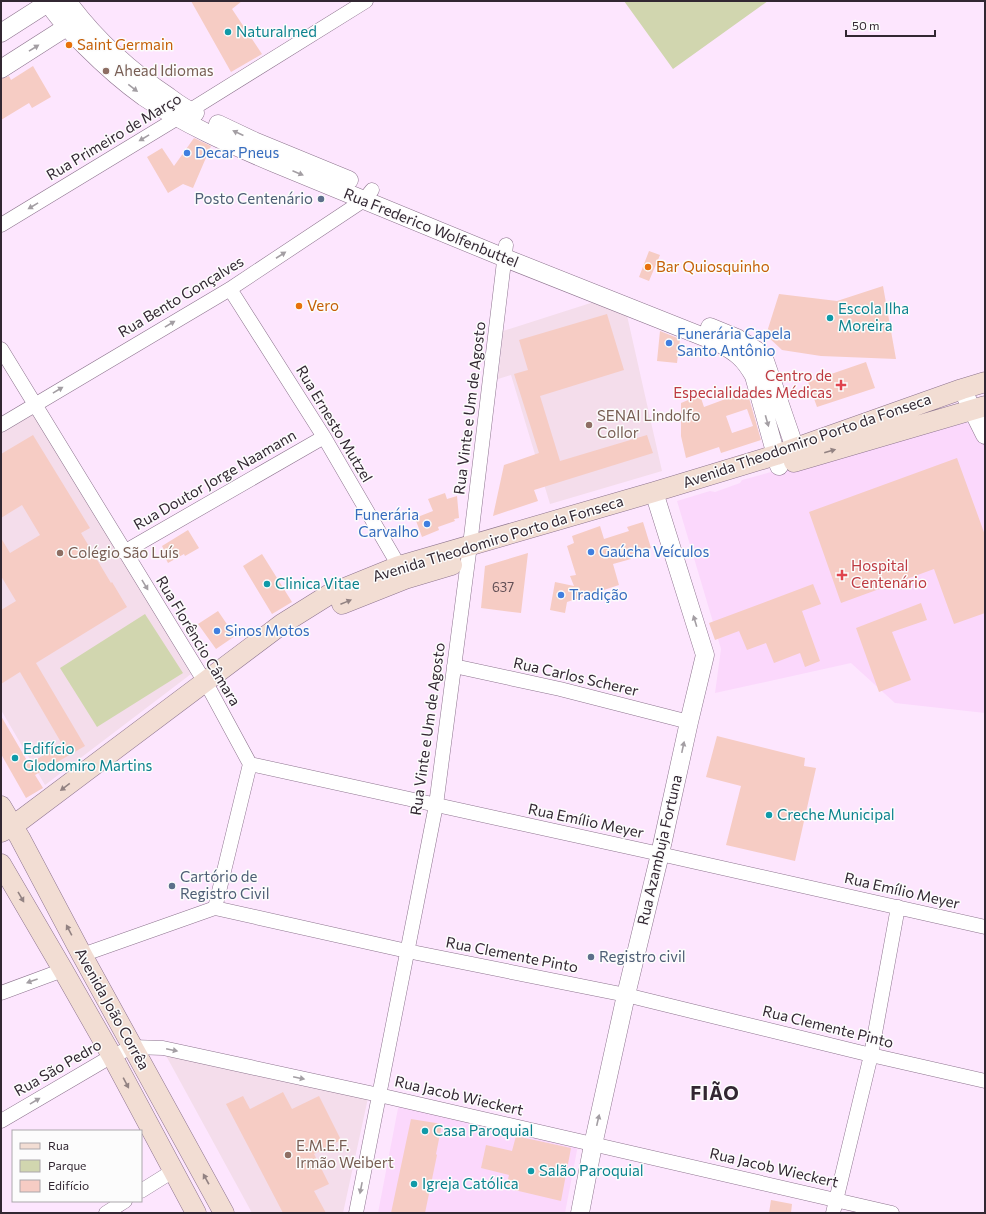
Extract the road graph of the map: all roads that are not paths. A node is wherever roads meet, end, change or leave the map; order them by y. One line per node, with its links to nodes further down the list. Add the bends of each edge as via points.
1 (67, 1): 4 (street, Rua Frederico Wolfenbuttel)
2 (366, 1): 7 (street, Rua Primeiro de Março)
3 (49, 2): 4 (street, Rua Frederico Wolfenbuttel); 5 (street)
4 (74, 23): 6 (street, one-way to 4); 7 (street, Rua Frederico Wolfenbuttel)
5 (1, 33)
6 (1, 69)
7 (183, 114): 8 (street, Rua Frederico Wolfenbuttel, via 276,157); 9 (street, Rua Primeiro de Março, one-way to 9)
8 (368, 195): 10 (street, Rua Frederico Wolfenbuttel); 11 (street, Rua Bento Gonçalves, one-way to 8)
9 (1, 225)
10 (505, 252): 12 (street, Rua Frederico Wolfenbuttel); 26 (street, Rua Vinte e Um de Agosto)
11 (230, 289): 16 (street, Rua Bento Gonçalves, one-way to 11); 21 (street, Rua Ernesto Mutzel)
12 (636, 303): 22 (street, Rua Frederico Wolfenbuttel, via 737,338 756,350 765,361); 23 (street, Rua Frederico Wolfenbuttel, one-way to 23, via 719,343 747,363 754,376)
13 (1, 349): 16 (street, Rua Florêncio Câmara)
14 (985, 382): 15 (main road, Avenida Theodomiro Porto da Fonseca)
15 (962, 389): 17 (street); 19 (main road, Avenida Theodomiro Porto da Fonseca)
16 (34, 404): 18 (street, Rua Bento Gonçalves); 25 (street, Rua Florêncio Câmara)
17 (979, 407): 19 (main road, Avenida Theodomiro Porto da Fonseca); 20 (street)
18 (1, 425)
19 (884, 426): 22 (main road, Avenida Theodomiro Porto da Fonseca)
20 (985, 435)
21 (324, 437): 25 (street, Rua Doutor Jorge Naamann); 27 (street, Rua Ernesto Mutzel)
22 (798, 454): 23 (main road, Avenida Theodomiro Porto da Fonseca)
23 (778, 460): 24 (main road, Avenida Theodomiro Porto da Fonseca)
24 (656, 497): 26 (main road, Avenida Theodomiro Porto da Fonseca); 30 (street, Rua Azambuja Fortuna, one-way to 24, via 705,655)
25 (124, 552): 29 (street, Rua Florêncio Câmara, one-way to 29)
26 (469, 553): 27 (main road, Avenida Theodomiro Porto da Fonseca); 28 (street, Rua Vinte e Um de Agosto)
27 (402, 572): 29 (main road, Avenida Theodomiro Porto da Fonseca, via 330,594)
28 (454, 666): 30 (street, Rua Carlos Scherer, via 560,689); 32 (street, Rua Vinte e Um de Agosto)
29 (208, 687): 31 (street, Rua Florêncio Câmara); 34 (main road, Avenida Theodomiro Porto da Fonseca, via 95,773)
30 (689, 722): 36 (street, Rua Azambuja Fortuna, one-way to 30)
31 (250, 764): 32 (street, Rua Emílio Meyer); 39 (street)
32 (436, 805): 36 (street, Rua Emílio Meyer); 41 (street, Rua Vinte e Um de Agosto)
33 (1, 806): 34 (main road, Avenida João Corrêa)
34 (11, 832): 35 (main road, Avenida Theodomiro Porto da Fonseca); 42 (main road, Avenida João Corrêa, one-way to 34)
35 (1, 847)
36 (660, 854): 38 (street, Rua Emílio Meyer); 45 (street, Rua Azambuja Fortuna)
37 (1, 864): 43 (main road, Avenida João Corrêa, one-way to 43)
38 (898, 907): 40 (street, Rua Emílio Meyer); 47 (street)
39 (215, 908): 41 (street, Rua Clemente Pinto); 42 (street)
40 (985, 927)
41 (407, 951): 45 (street, Rua Clemente Pinto); 49 (street, Rua Vinte e Um de Agosto)
42 (82, 955): 46 (main road, Avenida João Corrêa)
43 (63, 970): 44 (street, one-way to 44); 46 (main road, Avenida João Corrêa)
44 (1, 993)
45 (626, 995): 47 (street, Rua Clemente Pinto); 51 (street, Rua Azambuja Fortuna, one-way to 45)
46 (122, 1051): 49 (street, Rua Jacob Wieckert, one-way to 49, via 163,1048); 50 (street, Rua São Pedro, one-way to 46); 52 (main road, Avenida João Corrêa, one-way to 52); 58 (main road, Avenida João Corrêa, one-way to 46)
47 (870, 1056): 48 (street, Rua Clemente Pinto); 55 (street)
48 (985, 1081)
49 (379, 1095): 51 (street, Rua Jacob Wieckert); 59 (street, Rua Vinte e Um de Agosto, one-way to 59)
50 (1, 1121)
51 (593, 1144): 55 (street, Rua Jacob Wieckert); 60 (street, Rua Azambuja Fortuna)
52 (173, 1171): 53 (street); 57 (main road, Avenida João Corrêa)
53 (142, 1190)
54 (123, 1202): 56 (street)
55 (834, 1206): 61 (street, Rua Jacob Wieckert)
56 (106, 1213)
57 (196, 1213)
58 (224, 1213)
59 (356, 1213)
60 (580, 1213)
61 (892, 1213)

